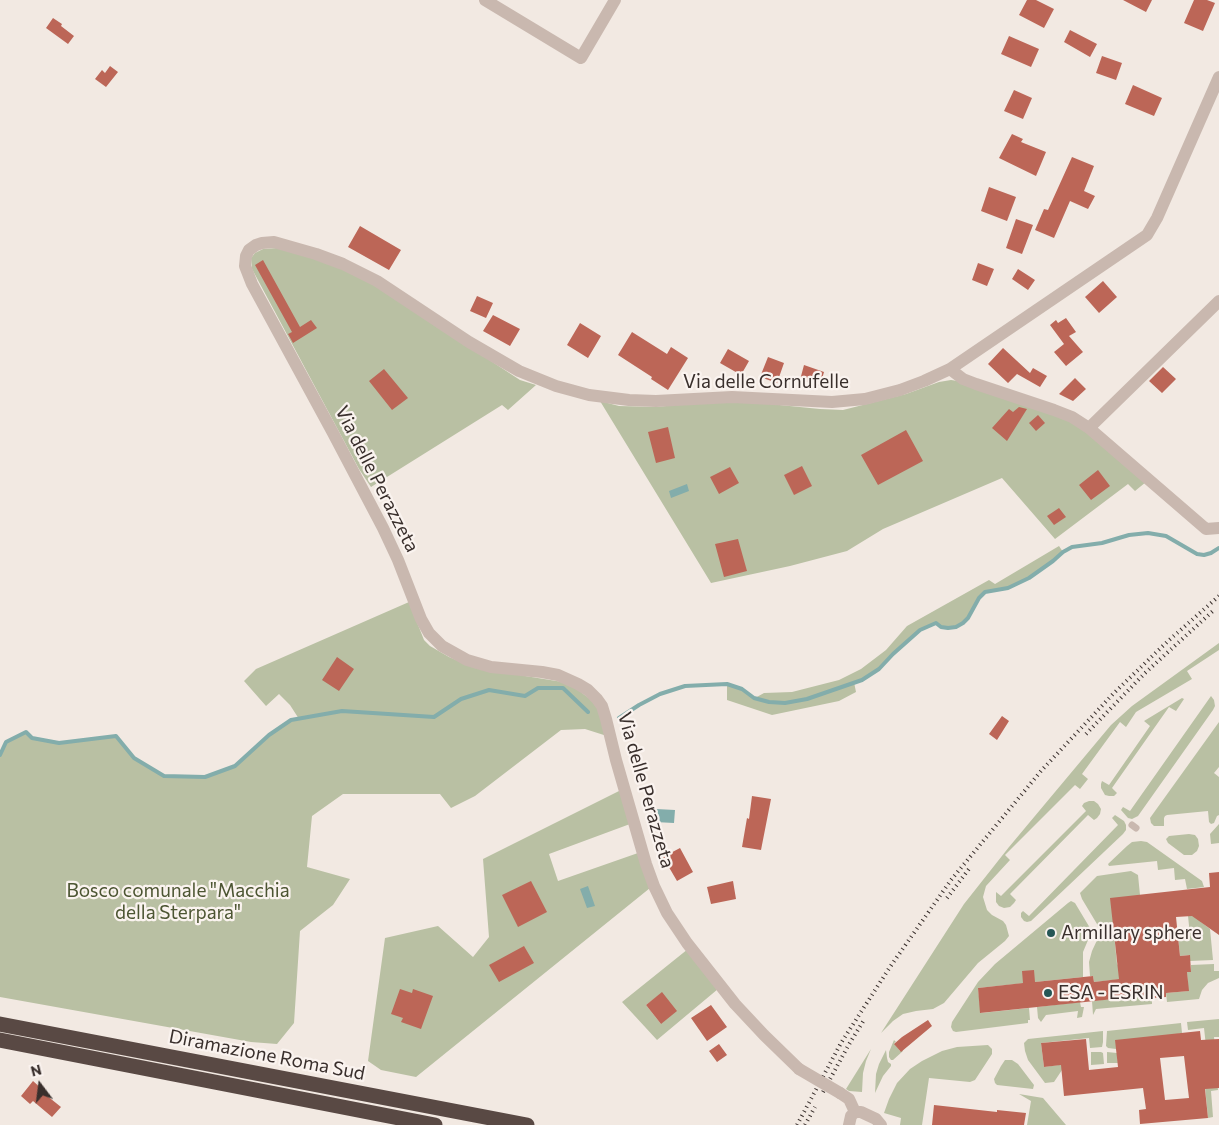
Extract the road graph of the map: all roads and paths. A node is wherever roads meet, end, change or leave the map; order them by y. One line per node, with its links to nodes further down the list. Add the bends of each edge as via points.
1 (485, 0): 2 (street, via 581,58)
2 (615, 0)
3 (1219, 77): 6 (street, Via delle Cornufelle, via 1158,218 1147,235)
4 (255, 291): 6 (street, Via delle Cornufelle, via 245,260 252,247 274,242 308,251 362,272 474,346 519,371 563,388 610,398 664,401 732,397 848,402 894,392); 11 (street, Via delle Perazzeta, bridge, via 386,532 429,633 450,652 467,660 491,668 558,675 585,688 597,699 606,718 646,864 667,913 687,944 764,1035 799,1069 849,1099)
5 (1219, 301): 7 (street)
6 (950, 369): 7 (street, via 971,382 1066,414)
7 (1089, 428): 8 (street, via 1206,529)
8 (1219, 528)
9 (0, 1024): 13 (highway, Diramazione Roma Sud)
10 (0, 1040): 12 (highway, Diramazione Roma Sud)
11 (855, 1112): 14 (street); 15 (street, via 865,1113)
12 (435, 1125)
13 (527, 1125)
14 (849, 1125)
15 (881, 1125)

